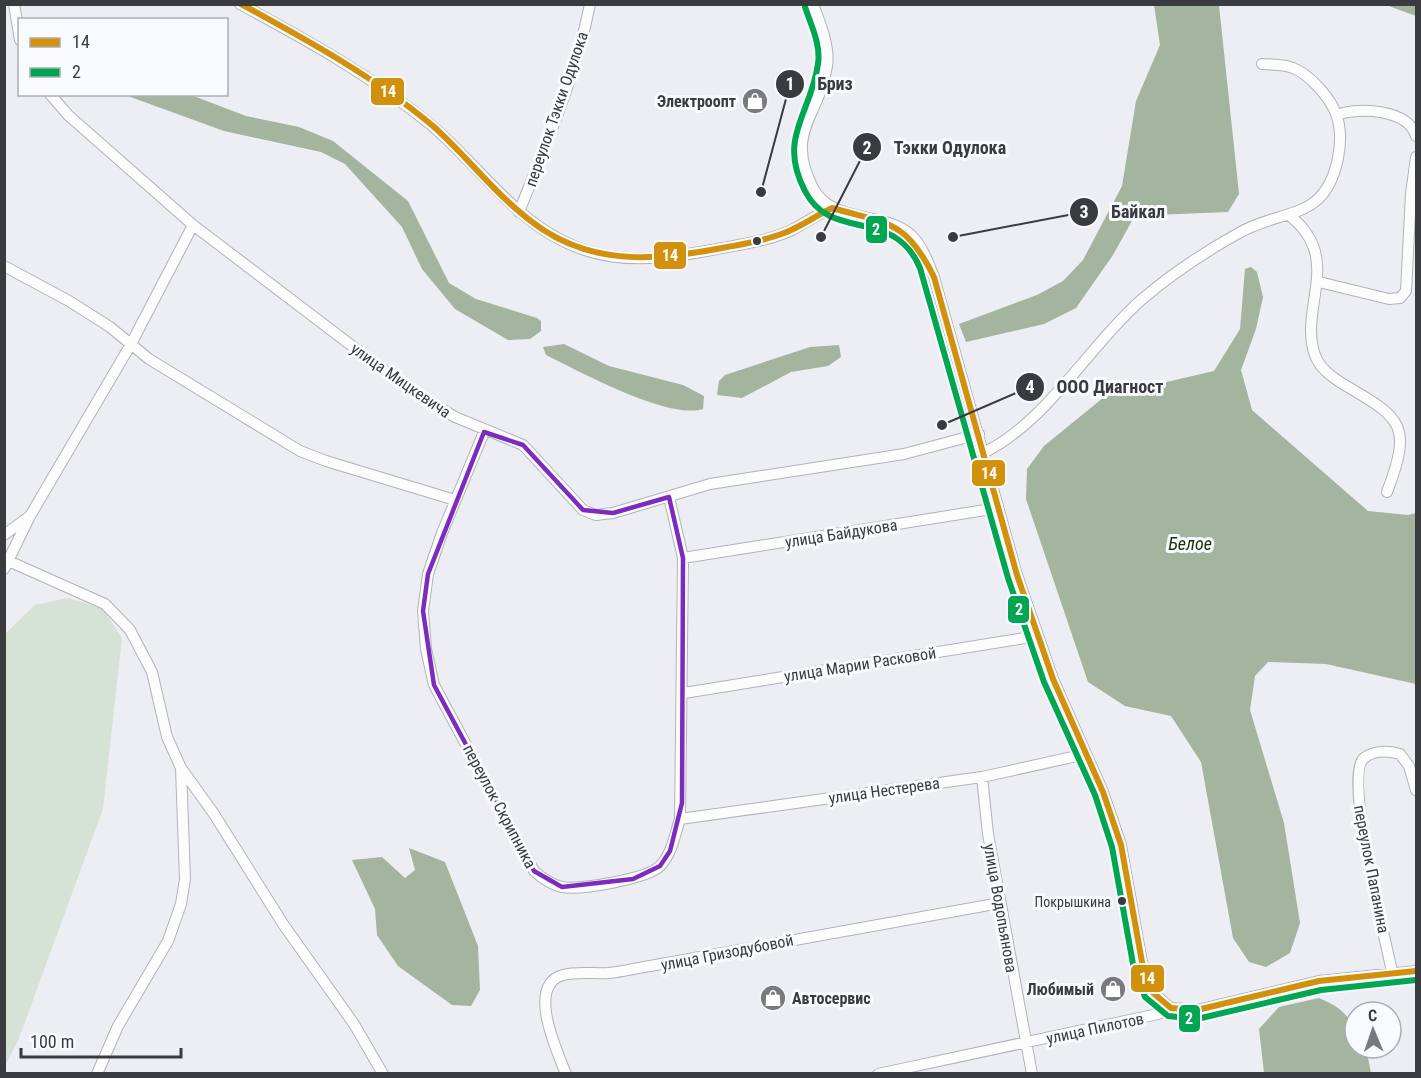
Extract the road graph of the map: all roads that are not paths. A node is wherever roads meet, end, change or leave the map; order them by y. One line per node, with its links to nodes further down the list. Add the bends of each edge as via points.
1 (14, 4): 5 (street)
2 (240, 4): 12 (street, переулок Тэкки Одулока, via 387,90 433,127)
3 (590, 4): 12 (street, переулок Тэкки Одулока, via 568,86)
4 (813, 4): 11 (street, via 824,35 827,66 805,123 802,154 814,190)
5 (18, 28)
6 (1262, 64): 8 (street, via 1292,67 1304,74)
7 (52, 96): 14 (street, улица Мицкевича, via 68,115)
8 (1337, 115): 9 (street, via 1361,110 1392,116 1410,123); 13 (street, via 1339,155 1332,183 1314,203)
9 (1416, 136)
10 (1416, 157): 16 (street, via 1406,291 1400,298 1389,299)
11 (832, 208): 12 (street, переулок Тэкки Одулока, via 766,239 650,260 586,252); 19 (street, via 906,231 923,251)
12 (519, 212)
13 (1290, 216): 16 (street, via 1308,236); 20 (street, via 1269,219 1237,233 1153,291 1028,420)
14 (193, 225): 17 (street); 18 (street, улица Мицкевича, via 410,390)
15 (4, 266): 17 (street, via 69,301)
16 (1319, 282): 21 (street, via 1313,340 1319,364 1332,377 1384,408 1397,423 1402,448)
17 (131, 344): 23 (street, via 177,377 300,451); 25 (street)
18 (484, 432): 22 (street, улица Мицкевича, via 523,446 583,510 596,515); 23 (street, переулок Скрипника)
19 (979, 434): 20 (street); 22 (street, улица Мицкевича, via 904,454 710,484)
20 (983, 453): 24 (street)
21 (1387, 492)
22 (669, 497): 27 (street, переулок Скрипника)
23 (455, 500): 35 (street, переулок Скрипника, via 428,574 423,611 426,649 434,685 534,871 562,887 633,879 660,866 670,851)
24 (998, 508): 27 (street, улица Байдукова); 29 (street)
25 (30, 516): 26 (street); 28 (street)
26 (4, 535)
27 (683, 558): 30 (street, переулок Скрипника)
28 (6, 563): 32 (street, via 105,604 117,613 152,672 167,737)
29 (1037, 636): 30 (street, улица Марии Расковой); 31 (street)
30 (684, 693): 35 (street, переулок Скрипника)
31 (1086, 754): 33 (street, улица Нестерева); 39 (street, via 1121,845 1148,982 1152,992)
32 (181, 768): 41 (street, via 185,879 181,904 168,941 118,1026); 42 (street, via 354,1024)
33 (982, 777): 35 (street, улица Нестерева); 36 (street, улица Водопьянова)
34 (1416, 790): 38 (street, переулок Папанина, via 1409,766 1400,754 1376,753 1363,759 1358,768 1361,826)
35 (680, 819)
36 (1000, 903): 40 (street, улица Водопьянова); 43 (street, улица Гризодубовой, via 609,973 561,975 548,984 543,998)
37 (1416, 971): 38 (street, улица Пилотов)
38 (1392, 972): 39 (street, улица Пилотов, via 1318,981 1197,1010)
39 (1171, 1008): 40 (street, улица Пилотов)
40 (1025, 1042): 44 (street, улица Пилотов); 45 (street, улица Водопьянова)
41 (97, 1074)
42 (383, 1074)
43 (566, 1074)
44 (878, 1074)
45 (1032, 1074)

